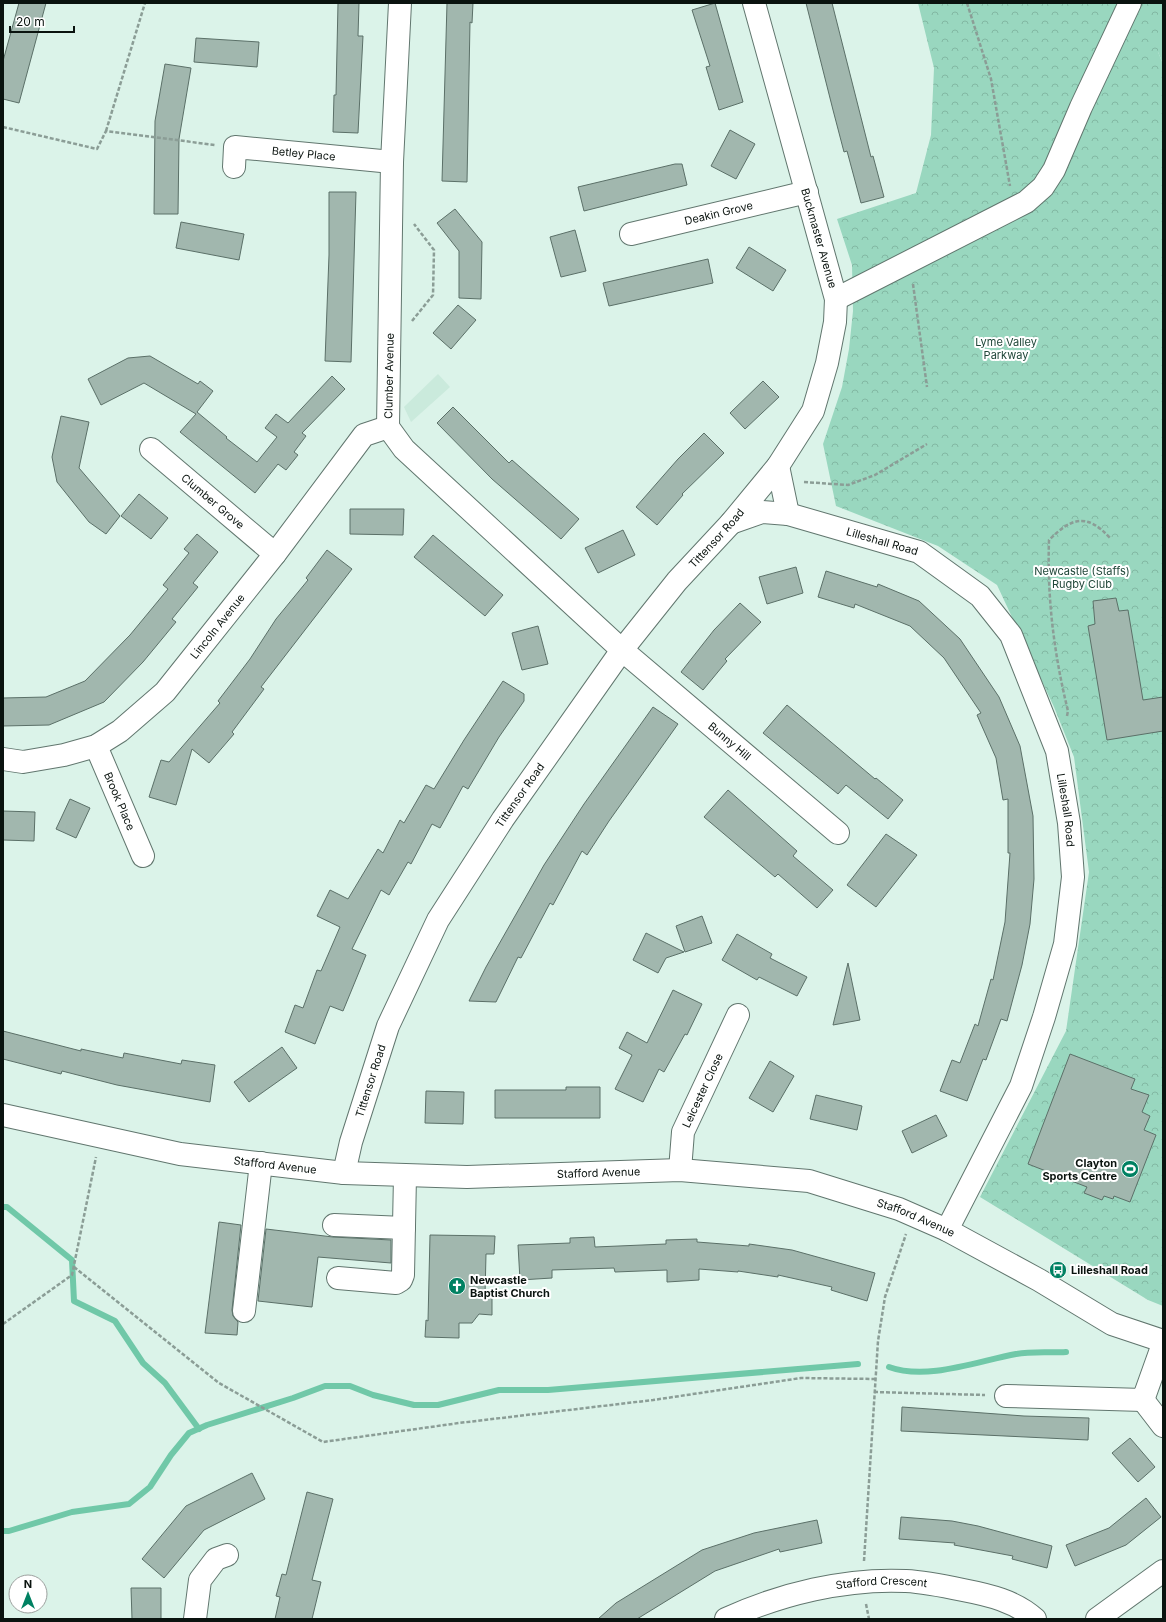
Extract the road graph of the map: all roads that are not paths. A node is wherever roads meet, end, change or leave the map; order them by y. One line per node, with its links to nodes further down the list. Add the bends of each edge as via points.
1 (400, 3): 5 (street, Clumber Avenue)
2 (754, 3): 6 (street, Buckmaster Avenue)
3 (1130, 3): 8 (street, via 1054,170 1042,187 1026,202)
4 (234, 157): 5 (street, Betley Place)
5 (392, 162): 9 (street, Clumber Avenue)
6 (807, 192): 7 (street, Deakin Grove); 8 (street, Buckmaster Avenue)
7 (631, 234)
8 (836, 299): 11 (street, Buckmaster Avenue, via 831,342 813,411)
9 (388, 427): 14 (street, Lincoln Avenue, via 364,436); 15 (street, Clumber Avenue, via 404,449)
10 (151, 448): 14 (street, Clumber Grove)
11 (780, 473): 12 (street); 13 (street, Tittensor Road)
12 (788, 514): 13 (street, Lilleshall Road, via 762,512); 28 (street, Lilleshall Road, via 919,552 980,596 1011,635 1057,751 1069,823 1073,877 1065,944 1044,1017 1020,1086)
13 (731, 522): 15 (street, Tittensor Road, via 677,581)
14 (275, 554): 16 (street, Lincoln Avenue, via 165,692 120,731)
15 (622, 650): 18 (street, Bunny Hill); 24 (street, Tittensor Road, via 503,819 438,920 388,1026 351,1142)
16 (96, 746): 17 (street, Lincoln Avenue, via 23,762); 19 (street, Brook Place)
17 (3, 759)
18 (838, 833)
19 (143, 856)
20 (738, 1015): 23 (street, Leicester Close, via 683,1132)
21 (3, 1115): 22 (street, Stafford Avenue, via 180,1154)
22 (261, 1163): 24 (street, Stafford Avenue); 30 (street)
23 (680, 1170): 25 (street, Stafford Avenue, via 532,1176); 28 (street, Stafford Avenue, via 808,1181 912,1215)
24 (344, 1173): 25 (street, Stafford Avenue)
25 (405, 1176): 27 (street)
26 (334, 1225): 27 (street)
27 (404, 1228): 29 (street, via 403,1275 400,1280 396,1283)
28 (947, 1230): 31 (street, Stafford Avenue, via 1039,1280 1112,1324)
29 (338, 1278)
30 (244, 1311)
31 (1163, 1341)
32 (1163, 1344): 34 (street)
33 (1006, 1396): 34 (street)
34 (1143, 1400): 35 (street)
35 (1163, 1426)
36 (227, 1555): 38 (street, via 216,1559 200,1580)
37 (1163, 1571): 41 (street)
38 (195, 1619)
39 (726, 1619): 40 (street, Stafford Crescent, via 786,1597 827,1588 863,1582 905,1581 982,1593 1011,1602)
40 (1035, 1619)
41 (1097, 1619)

